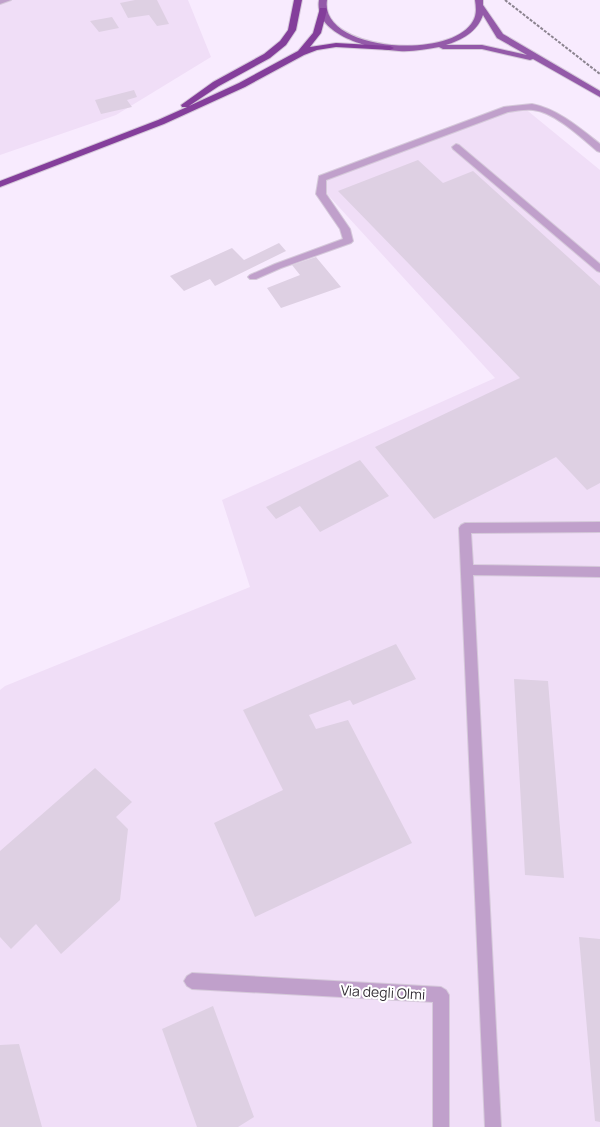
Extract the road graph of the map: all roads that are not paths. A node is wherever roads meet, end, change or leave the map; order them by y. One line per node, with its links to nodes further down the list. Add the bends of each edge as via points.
1 (7, 0): 4 (street)
2 (298, 0): 12 (highway, via 292,30 283,43 267,56 216,84)
3 (323, 0): 6 (main road)
4 (0, 2)
5 (480, 4): 7 (main road, via 478,21 471,29 449,42); 10 (main road, via 500,36)
6 (323, 10): 8 (main road, via 327,19 342,32 369,44); 9 (highway, via 316,33)
7 (430, 47): 8 (main road); 10 (main road, via 482,47)
8 (390, 48): 9 (highway, via 336,45)
9 (301, 53): 12 (highway, via 242,85)
10 (540, 60): 11 (main road)
11 (600, 94)
12 (160, 122): 15 (highway)
13 (456, 147): 16 (street)
14 (600, 149): 17 (street, via 546,110 532,107 507,109 322,178 321,194 345,229 348,241)
15 (0, 184)
16 (600, 269)
17 (253, 277)
18 (600, 527): 19 (street, via 465,528)
19 (467, 570): 20 (street); 23 (street)
20 (600, 572)
21 (192, 981): 22 (street, Via degli Olmi, via 441,995)
22 (441, 1127)
23 (493, 1127)

